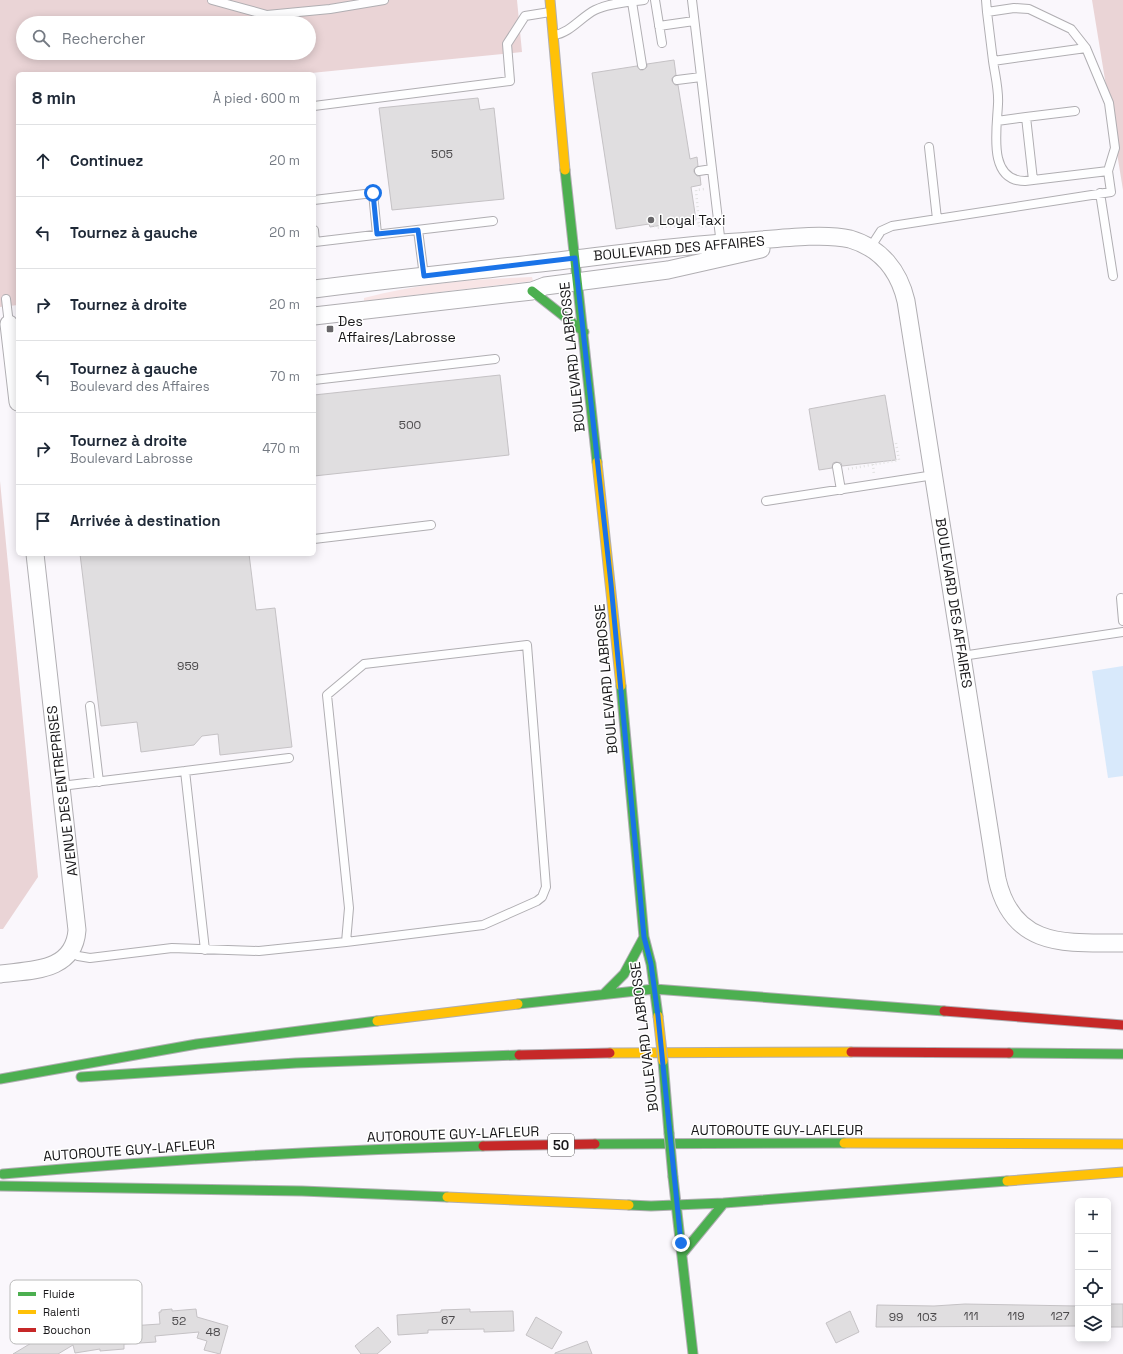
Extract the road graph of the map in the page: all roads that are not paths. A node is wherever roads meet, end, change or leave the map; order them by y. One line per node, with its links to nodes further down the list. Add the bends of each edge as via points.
1 (212, 0): 2 (lane, via 267,15 330,9)
2 (384, 0)
3 (550, 0): 9 (main road, BOULEVARD LABROSSE)
4 (644, 0): 8 (lane)
5 (655, 0): 12 (lane)
6 (692, 0): 11 (lane)
7 (986, 0): 10 (lane)
8 (632, 2): 13 (lane, via 602,7); 17 (lane)
9 (551, 12): 13 (main road, BOULEVARD LABROSSE); 20 (lane, via 525,16 506,44 510,81)
10 (987, 12): 15 (lane, via 1014,8 1030,9 1071,30); 16 (lane)
11 (694, 21): 12 (lane); 18 (lane)
12 (659, 26): 14 (lane)
13 (554, 35): 38 (main road, BOULEVARD LABROSSE)
14 (662, 43)
15 (1086, 48): 16 (lane); 27 (lane, via 1109,103 1115,148)
16 (993, 61): 23 (lane, via 998,102)
17 (642, 65)
18 (701, 77): 19 (lane); 25 (lane)
19 (677, 80)
20 (316, 106)
21 (1074, 111): 22 (lane)
22 (1026, 117): 23 (lane); 28 (lane)
23 (997, 121): 28 (lane, via 999,160 1003,172 1017,181)
24 (929, 148): 31 (lane)
25 (712, 169): 26 (lane); 37 (lane)
26 (699, 171)
27 (1108, 171): 28 (lane); 29 (lane, via 1111,192)
28 (1034, 180)
29 (1100, 193): 31 (lane); 40 (lane)
30 (316, 200): 34 (lane, via 373,193)
31 (938, 219): 36 (lane, via 886,228 877,235)
32 (493, 221): 33 (lane)
33 (418, 230): 34 (lane); 39 (lane)
34 (377, 234): 35 (lane)
35 (316, 242)
36 (870, 248): 37 (street, BOULEVARD DES AFFAIRES, via 840,237 806,238); 53 (street, BOULEVARD DES AFFAIRES, via 892,266 904,293)
37 (722, 251): 38 (street, BOULEVARD DES AFFAIRES); 41 (street, BOULEVARD DES AFFAIRES, via 668,270)
38 (575, 258): 39 (street, BOULEVARD DES AFFAIRES); 41 (main road, BOULEVARD LABROSSE)
39 (424, 276): 42 (street, BOULEVARD DES AFFAIRES)
40 (1113, 276)
41 (578, 282): 43 (street, BOULEVARD DES AFFAIRES, via 545,286); 47 (main road, BOULEVARD LABROSSE)
42 (316, 289)
43 (532, 291): 45 (street, BOULEVARD DES AFFAIRES); 47 (main road)
44 (6, 299): 46 (lane)
45 (316, 316)
46 (9, 324): 48 (street)
47 (584, 332): 68 (main road, BOULEVARD LABROSSE, via 618,654)
48 (10, 351): 51 (street)
49 (496, 359): 50 (lane)
50 (316, 380)
51 (16, 389)
52 (837, 467): 54 (lane)
53 (934, 475): 54 (lane); 62 (street, BOULEVARD DES AFFAIRES)
54 (841, 490): 55 (lane)
55 (766, 502)
56 (431, 525): 57 (lane)
57 (316, 539)
58 (35, 556): 67 (street, AVENUE DES ENTREPRISES)
59 (1121, 598): 60 (lane)
60 (1123, 621)
61 (1123, 632): 62 (lane)
62 (962, 656): 70 (street, BOULEVARD DES AFFAIRES, via 997,879 1004,901 1023,925 1035,934 1050,940 1064,943)
63 (90, 706): 66 (lane)
64 (289, 758): 65 (lane)
65 (185, 771): 66 (lane); 71 (lane)
66 (99, 782): 67 (lane)
67 (61, 786): 72 (street, AVENUE DES ENTREPRISES, via 77,930 76,941)
68 (644, 937): 74 (main road, BOULEVARD LABROSSE); 75 (main road, via 624,974)
69 (346, 942): 69 (lane, via 483,925 542,897 546,887 527,645 364,664 327,695 349,908); 71 (lane, via 260,951)
70 (1123, 943)
71 (205, 950): 72 (lane, via 159,949 90,958 78,956)
72 (70, 951): 73 (street, AVENUE DES ENTREPRISES, via 52,966)
73 (0, 974)
74 (654, 989): 75 (main road); 76 (main road); 87 (main road, BOULEVARD LABROSSE, bridge)
75 (605, 993): 79 (main road, via 197,1044)
76 (1123, 1025)
77 (1123, 1054): 78 (main road, via 512,1055 266,1065)
78 (68, 1078)
79 (0, 1079)
80 (53, 1079): 81 (main road)
81 (0, 1084)
82 (1123, 1144): 84 (main road, AUTOROUTE GUY-LAFLEUR / 50, via 476,1146 220,1157)
83 (1123, 1172): 86 (main road)
84 (0, 1174)
85 (0, 1186): 87 (main road, via 302,1191)
86 (724, 1203): 87 (main road); 88 (main road)
87 (676, 1205): 88 (main road, BOULEVARD LABROSSE)
88 (682, 1254): 89 (main road, BOULEVARD LABROSSE)
89 (693, 1354)

